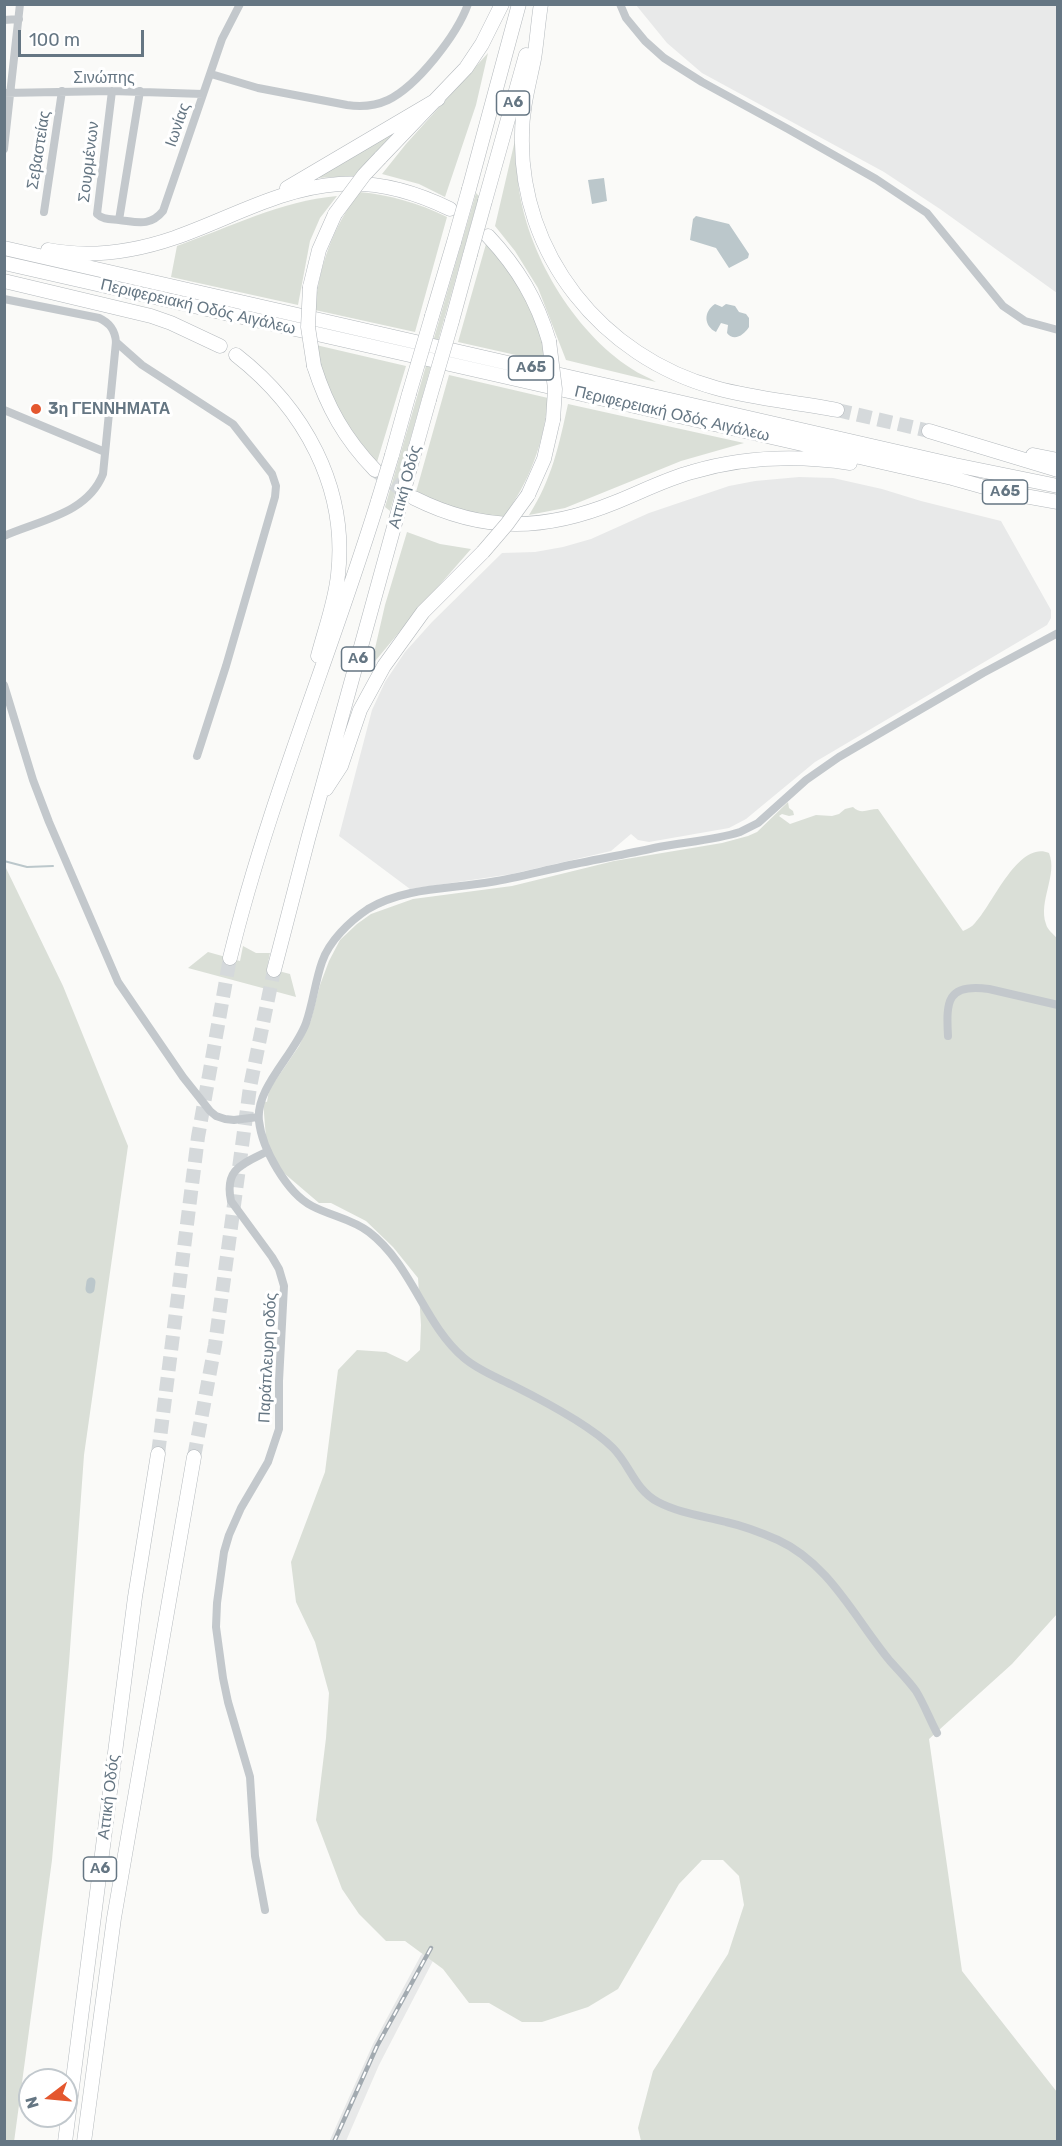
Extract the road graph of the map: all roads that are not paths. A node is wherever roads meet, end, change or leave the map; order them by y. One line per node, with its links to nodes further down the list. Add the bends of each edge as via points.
1 (20, 4): 9 (street)
2 (240, 4): 10 (street, Ιωνίας, via 222,39)
3 (468, 4): 10 (street, via 464,17 425,69 398,94 379,103 358,107 258,88)
4 (502, 4): 16 (highway, via 466,68)
5 (519, 4): 47 (highway, Αττική Οδός / Α6, bridge, via 392,455)
6 (540, 4): 33 (highway, via 524,111 523,160 530,204 544,246 577,299 613,336 681,376 731,392); 49 (highway, Αττική Οδός / Α6, bridge)
7 (620, 4): 28 (street, via 626,18 664,58 876,179 927,213 1002,306 1025,321)
8 (4, 20): 9 (street)
9 (19, 20): 14 (street)
10 (211, 74): 15 (street, Ιωνίας)
11 (62, 91): 12 (street, Σινώπης); 14 (street, Σινώπης); 20 (street, Σεβαστείας)
12 (112, 91): 13 (street, Σινώπης); 21 (street, Σουρμένων, via 97,214)
13 (140, 91): 15 (street, Σινώπης); 21 (street)
14 (8, 93): 17 (street)
15 (203, 94): 21 (street, Ιωνίας, via 163,211 147,223)
16 (438, 99): 18 (highway); 38 (highway, bridge, via 380,158 335,214 319,249 310,287 308,327 321,390 335,419)
17 (4, 149)
18 (264, 201): 19 (highway, via 309,188 354,183 407,191); 23 (highway, via 173,238 99,254 74,254)
19 (450, 209)
20 (44, 212)
21 (118, 220)
22 (488, 237): 49 (highway, bridge, via 533,295 549,341 555,381 553,420 544,459 528,495 507,524 423,612 384,666 360,710 341,766)
23 (4, 242)
24 (4, 248): 41 (highway, Περιφερειακή Οδός Αιγάλεω / Α65)
25 (4, 263): 40 (highway, Περιφερειακή Οδός Αιγάλεω / Α65)
26 (4, 281): 30 (highway, via 151,316)
27 (4, 299): 29 (street, via 99,318 114,331)
28 (1058, 330)
29 (116, 342): 36 (street); 48 (street, via 142,365 233,424 272,474 276,486)
30 (220, 346)
31 (236, 355): 47 (highway, via 279,394 309,437 328,478 338,521 335,597)
32 (4, 410): 36 (street)
33 (837, 410)
34 (929, 431): 35 (highway)
35 (953, 438): 37 (highway); 39 (highway)
36 (105, 452): 44 (street, via 103,474 83,502)
37 (1058, 460)
38 (375, 470)
39 (1058, 470)
40 (952, 478): 42 (highway, via 829,460 746,460 688,473 584,514 531,525 475,520); 43 (highway, Περιφερειακή Οδός Αιγάλεω / Α65)
41 (1058, 486)
42 (414, 498)
43 (1058, 502)
44 (7, 532)
45 (1058, 633): 54 (street, via 839,757 759,823 740,832 504,880 423,892 368,909 351,921 324,956 304,1030 262,1097)
46 (4, 685): 54 (street, via 49,822 127,999 210,1111 225,1119)
47 (299, 734): 50 (highway, Αττική Οδός / Α6, via 261,846)
48 (197, 756)
49 (318, 802): 51 (highway, Αττική Οδός / Α6)
50 (230, 958)
51 (274, 970)
52 (1058, 1005): 53 (street, via 989,989 962,990 955,993 946,1009)
53 (948, 1036)
54 (258, 1117): 55 (street)
55 (268, 1151): 58 (street, via 273,1163 307,1203 348,1219 388,1251 440,1332 468,1361 601,1437 615,1450 644,1492 658,1502 781,1541 814,1564 907,1678); 59 (street, Παράπλευρη οδός, via 234,1170 229,1191 243,1220 279,1269 284,1286 279,1429 268,1462 229,1535 219,1581 216,1627 228,1702 250,1777 255,1856)
56 (158, 1454): 60 (highway, Αττική Οδός / Α6, via 135,1596)
57 (194, 1457): 61 (highway, Αττική Οδός / Α6, via 114,1918)
58 (937, 1734)
59 (265, 1910)
60 (64, 2142)
61 (84, 2142)

